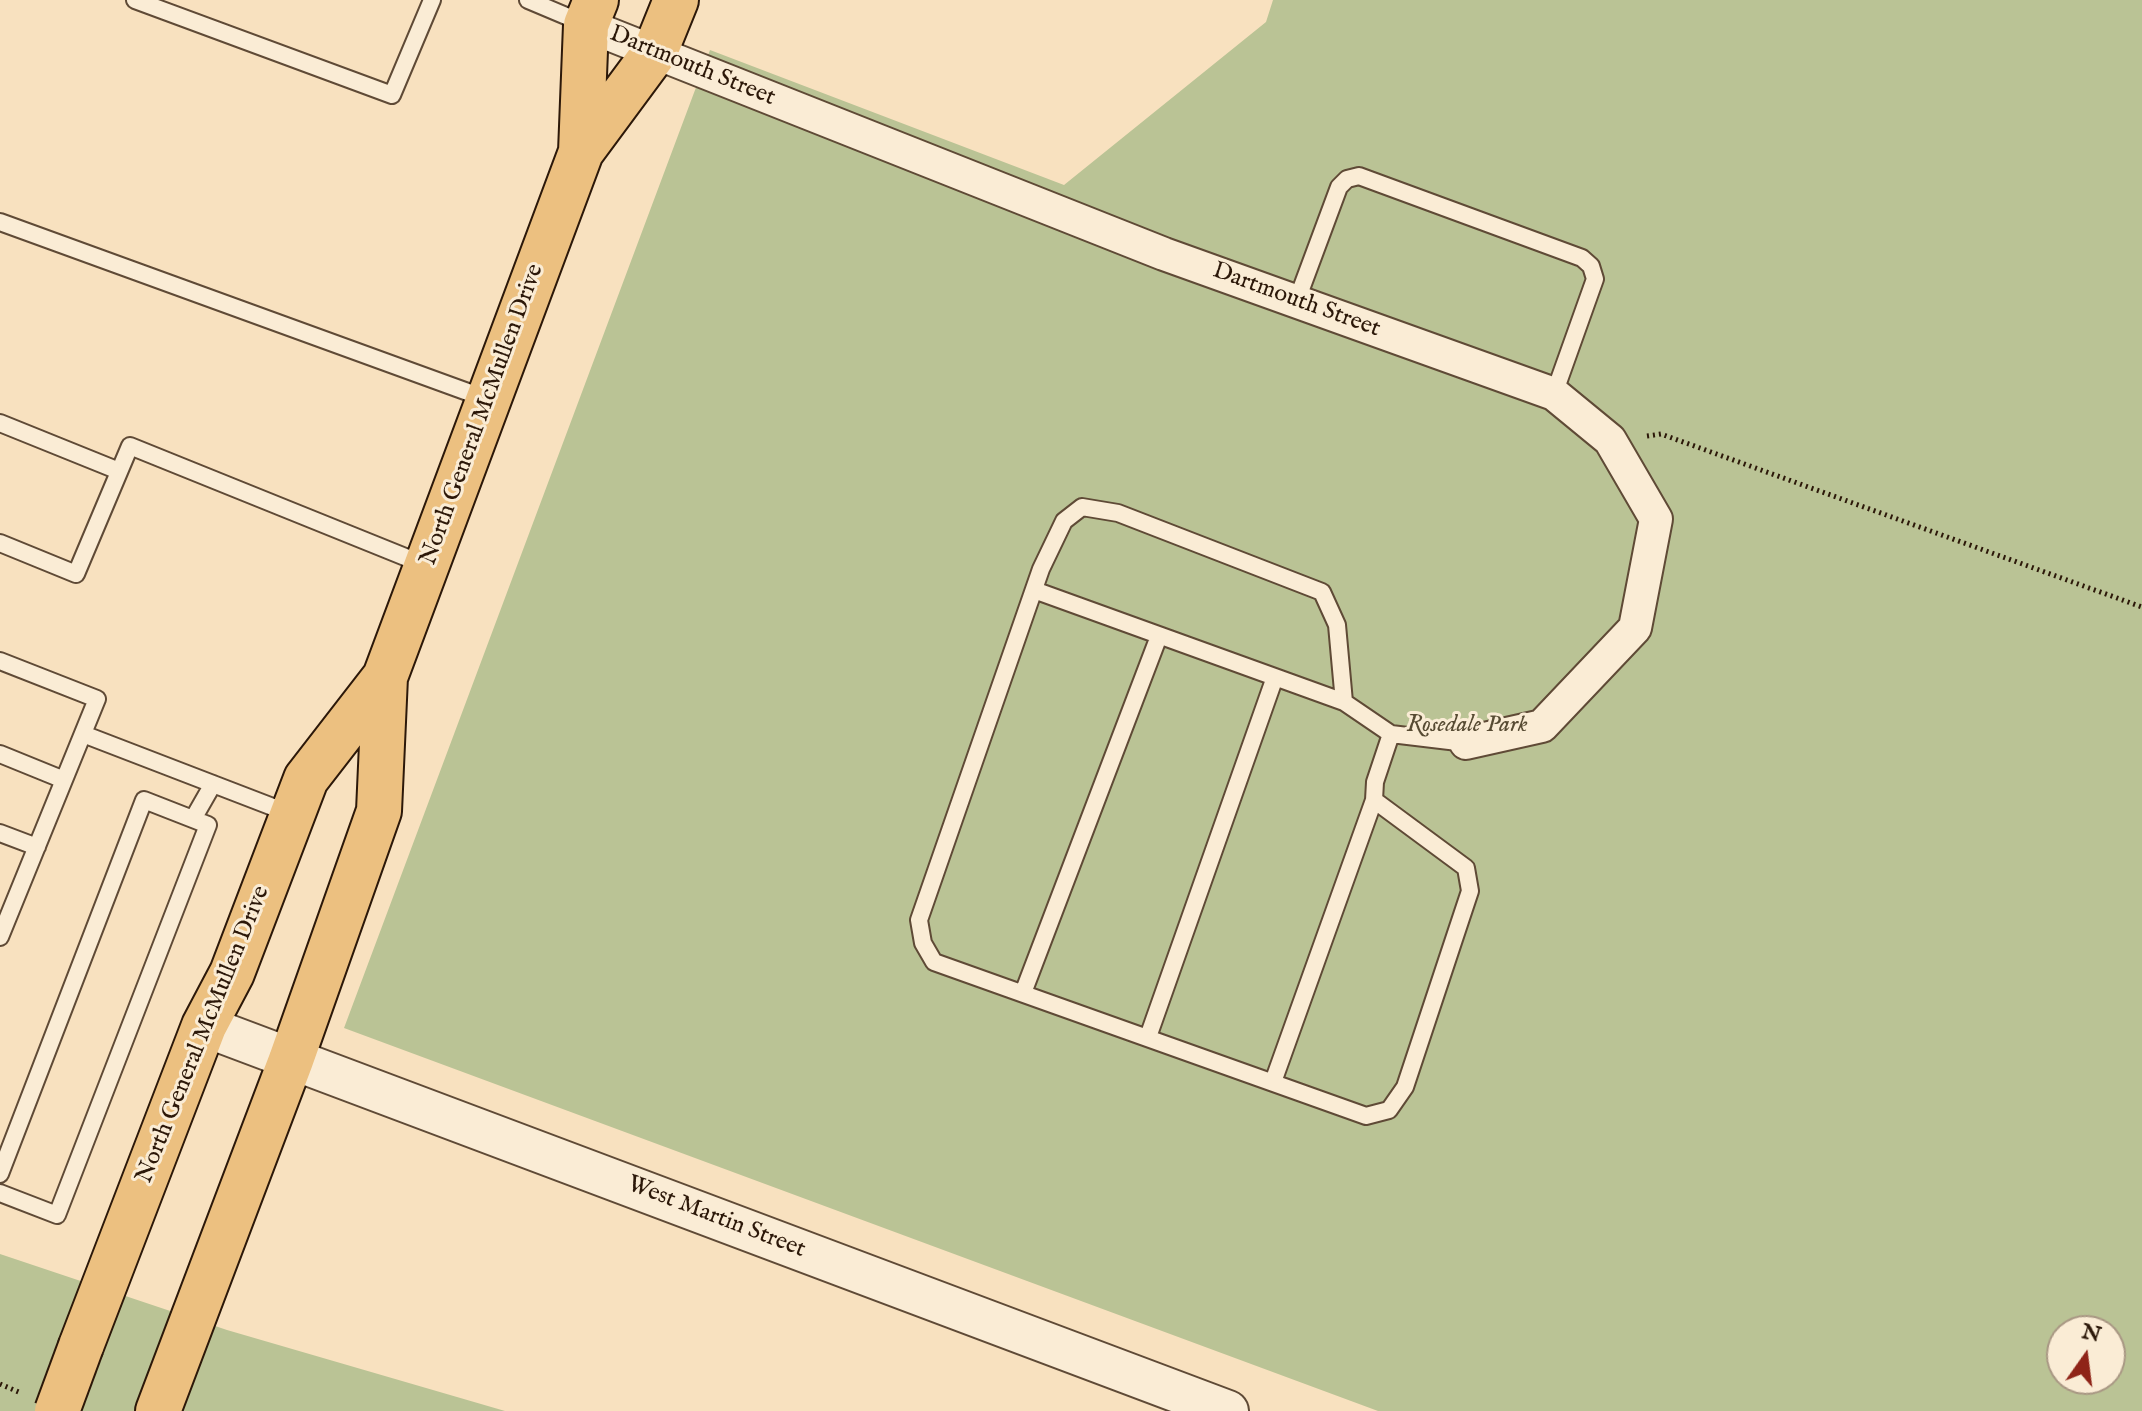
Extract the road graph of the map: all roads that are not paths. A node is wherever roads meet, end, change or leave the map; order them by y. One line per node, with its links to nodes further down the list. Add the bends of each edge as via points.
1 (135, 0): 2 (lane, via 392,95)
2 (432, 0)
3 (528, 0): 5 (lane)
4 (676, 0): 6 (main road, North General McMullen Drive)
5 (591, 12): 6 (street, Dartmouth Street); 7 (main road, North General McMullen Drive)
6 (655, 52): 7 (main road, North General McMullen Drive); 9 (street, Dartmouth Street, via 1164,254)
7 (581, 152): 11 (main road, North General McMullen Drive)
8 (0, 222): 11 (lane)
9 (1297, 300): 10 (street, Dartmouth Street); 10 (lane, via 1339,187 1359,176 1582,258 1591,266 1595,279)
10 (1554, 394): 24 (street, Dartmouth Street, via 1610,440 1656,519 1635,628 1542,726)
11 (488, 399): 15 (main road, North General McMullen Drive)
12 (0, 423): 13 (lane)
13 (119, 471): 14 (lane, via 76,574); 15 (lane, via 130,446)
14 (0, 543)
15 (426, 566): 19 (main road, North General McMullen Drive)
16 (1034, 590): 17 (lane); 21 (lane, via 1064,521 1082,507 1118,513 1322,592 1337,625); 34 (lane, via 919,920 934,962)
17 (1159, 636): 20 (lane); 34 (lane)
18 (0, 661): 22 (lane, via 97,699)
19 (385, 677): 29 (main road, North General McMullen Drive, via 306,779); 37 (main road, North General McMullen Drive, via 379,811)
20 (1275, 677): 21 (lane); 36 (lane)
21 (1344, 702): 23 (lane)
22 (83, 734): 26 (lane); 27 (lane)
23 (1391, 734): 24 (lane); 28 (lane)
24 (1466, 743)
25 (0, 754): 26 (lane)
26 (65, 777): 32 (lane)
27 (213, 784): 29 (lane); 30 (lane)
28 (1374, 800): 38 (lane); 38 (lane, via 1466,868 1470,891 1405,1087 1389,1110 1366,1116)
29 (293, 814): 35 (main road, North General McMullen Drive, via 232,973)
30 (193, 819): 39 (lane, via 144,800); 40 (lane, via 208,825 57,1215)
31 (0, 833): 32 (lane)
32 (37, 847): 33 (lane)
33 (0, 937)
34 (1023, 993): 36 (lane)
35 (204, 1026): 37 (street, West Martin Street); 42 (main road, North General McMullen Drive, bridge)
36 (1148, 1037): 38 (lane)
37 (291, 1060): 41 (main road, North General McMullen Drive); 43 (street, West Martin Street)
38 (1273, 1082)
39 (0, 1174)
40 (0, 1193)
41 (164, 1397)
42 (57, 1411)
43 (1228, 1411)

